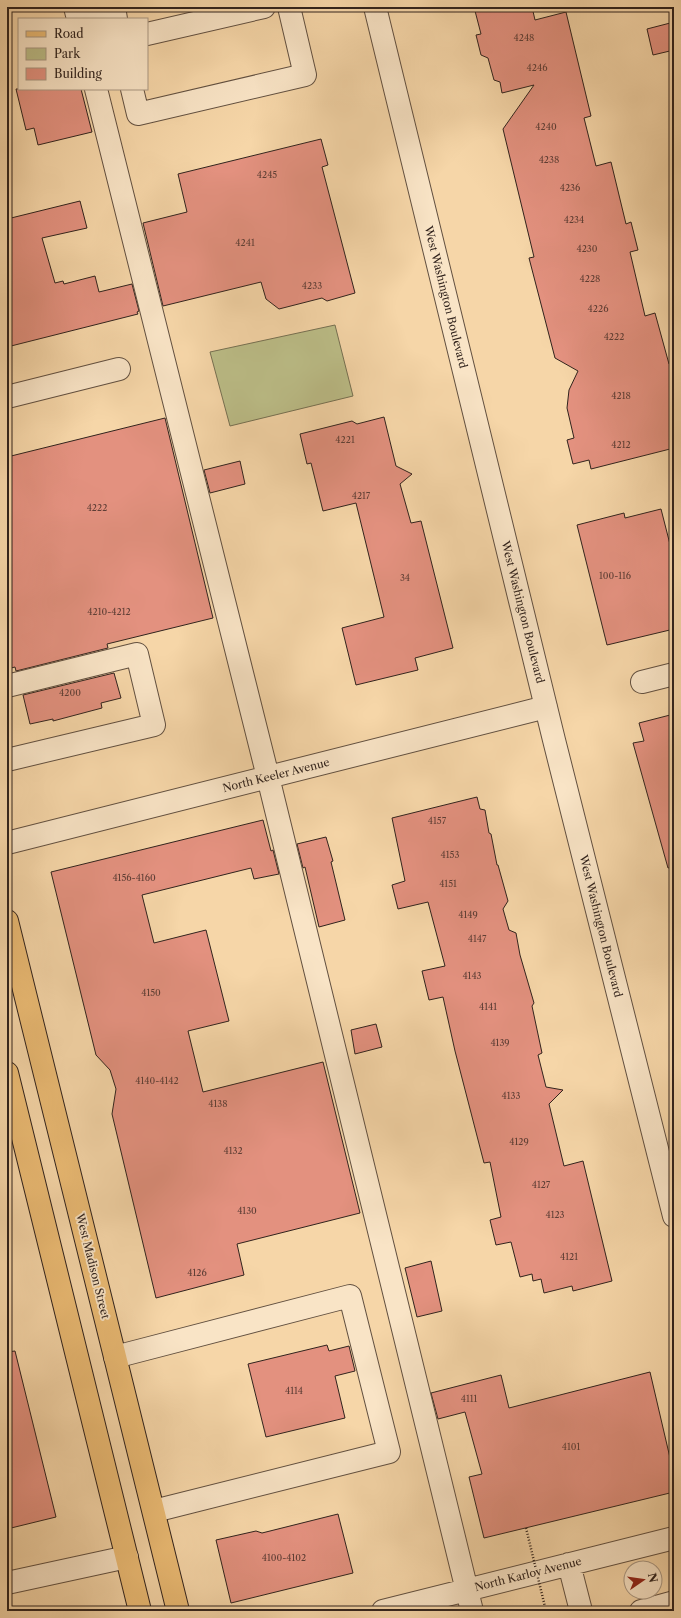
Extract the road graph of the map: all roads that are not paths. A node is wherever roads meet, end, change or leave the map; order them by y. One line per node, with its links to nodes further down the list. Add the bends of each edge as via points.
1 (75, 7): 5 (street)
2 (264, 7): 8 (street)
3 (289, 7): 10 (street, via 305,75 138,114)
4 (375, 7): 16 (street, West Washington Boulevard)
5 (78, 18)
6 (95, 18): 7 (street, via 115,13)
7 (116, 18)
8 (148, 34)
9 (96, 90): 18 (street)
10 (132, 90)
11 (119, 369): 12 (street)
12 (7, 397)
13 (674, 674): 14 (street)
14 (642, 682)
15 (7, 686): 17 (street, via 137,654 154,725)
16 (546, 706): 18 (street, North Keeler Avenue); 22 (street, West Washington Boulevard)
17 (7, 760)
18 (268, 777): 19 (street, North Keeler Avenue); 29 (street)
19 (7, 843)
20 (7, 921): 23 (main road, West Madison Street)
21 (7, 1073): 26 (main road)
22 (674, 1216)
23 (115, 1357): 24 (main road, West Madison Street); 24 (street, via 350,1296 389,1452)
24 (154, 1511): 32 (main road, West Madison Street)
25 (674, 1538): 27 (street, North Karlov Avenue)
26 (127, 1557): 28 (street); 31 (main road)
27 (569, 1564): 29 (street, North Karlov Avenue); 35 (street)
28 (7, 1583)
29 (467, 1590): 33 (street, North Karlov Avenue); 34 (street)
30 (674, 1602): 36 (street)
31 (140, 1611)
32 (178, 1611)
33 (383, 1611)
34 (472, 1611)
35 (581, 1611)
36 (641, 1611)

